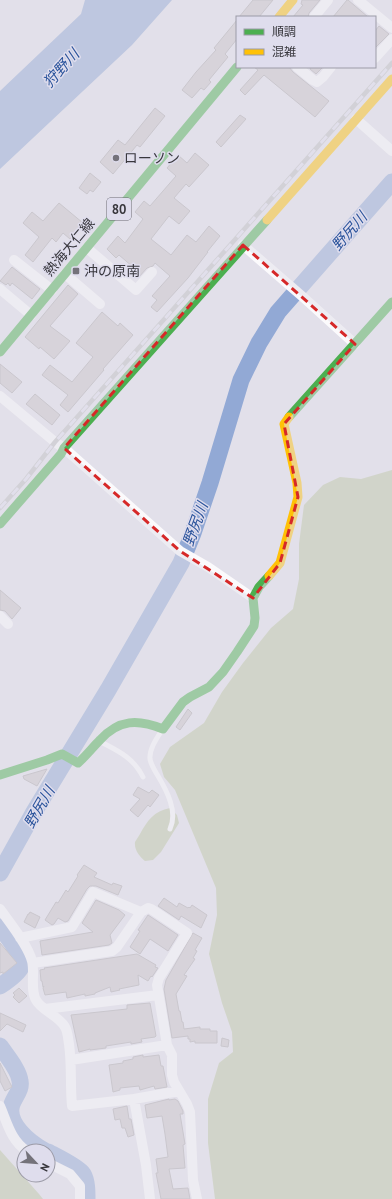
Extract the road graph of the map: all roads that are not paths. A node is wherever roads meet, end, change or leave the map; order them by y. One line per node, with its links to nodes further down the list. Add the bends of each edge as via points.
1 (293, 0): 4 (street)
2 (328, 0): 5 (street)
3 (358, 0): 6 (street)
4 (280, 16)
5 (315, 16)
6 (392, 28)
7 (392, 39): 8 (street)
8 (376, 57)
9 (236, 68): 16 (street, 熱海大仁線 / 80)
10 (298, 68): 11 (street, via 317,82)
11 (330, 68)
12 (392, 78): 13 (street)
13 (356, 119): 14 (street); 15 (street)
14 (392, 151)
15 (243, 245): 25 (street); 28 (street)
16 (87, 248): 18 (street, via 136,290); 19 (street, 熱海大仁線 / 80)
17 (14, 260): 21 (street)
18 (152, 272)
19 (65, 274): 21 (street, 熱海大仁線 / 80); 23 (street)
20 (0, 289): 24 (street)
21 (52, 290): 24 (street, 熱海大仁線 / 80)
22 (392, 302): 25 (street)
23 (100, 304)
24 (31, 315): 26 (street, 熱海大仁線 / 80)
25 (355, 344): 30 (street, via 284,424 298,497 280,563)
26 (0, 352)
27 (0, 396): 28 (street)
28 (64, 448): 29 (street); 30 (street, via 180,551)
29 (0, 524)
30 (253, 598): 33 (street, via 255,618 251,632 211,685 184,701)
31 (0, 616): 32 (street)
32 (8, 624)
33 (163, 729): 34 (street, via 142,722 124,723 111,728); 37 (lane, via 152,748 150,759 171,804 173,823)
34 (98, 741): 35 (street, via 78,763 62,754); 36 (lane, via 129,758)
35 (0, 775)
36 (143, 777)
37 (170, 829)
38 (0, 909): 40 (street)
39 (141, 912): 40 (street, via 93,892 72,927); 41 (street, via 117,947 112,950); 42 (street, via 151,909 187,933 159,978)
40 (20, 938): 41 (street)
41 (33, 963): 43 (street, via 35,999)
42 (158, 995): 43 (street); 44 (street)
43 (45, 1009): 45 (street, via 65,1026)
44 (167, 1045): 45 (street); 46 (street, via 172,1054 172,1075)
45 (71, 1060): 47 (street, via 72,1106)
46 (179, 1091): 47 (street); 53 (street, via 190,1112)
47 (134, 1099): 52 (street)
48 (0, 1106): 49 (street)
49 (18, 1143)
50 (56, 1167): 51 (street, via 70,1174 80,1186)
51 (80, 1199)
52 (150, 1199)
53 (197, 1199)

